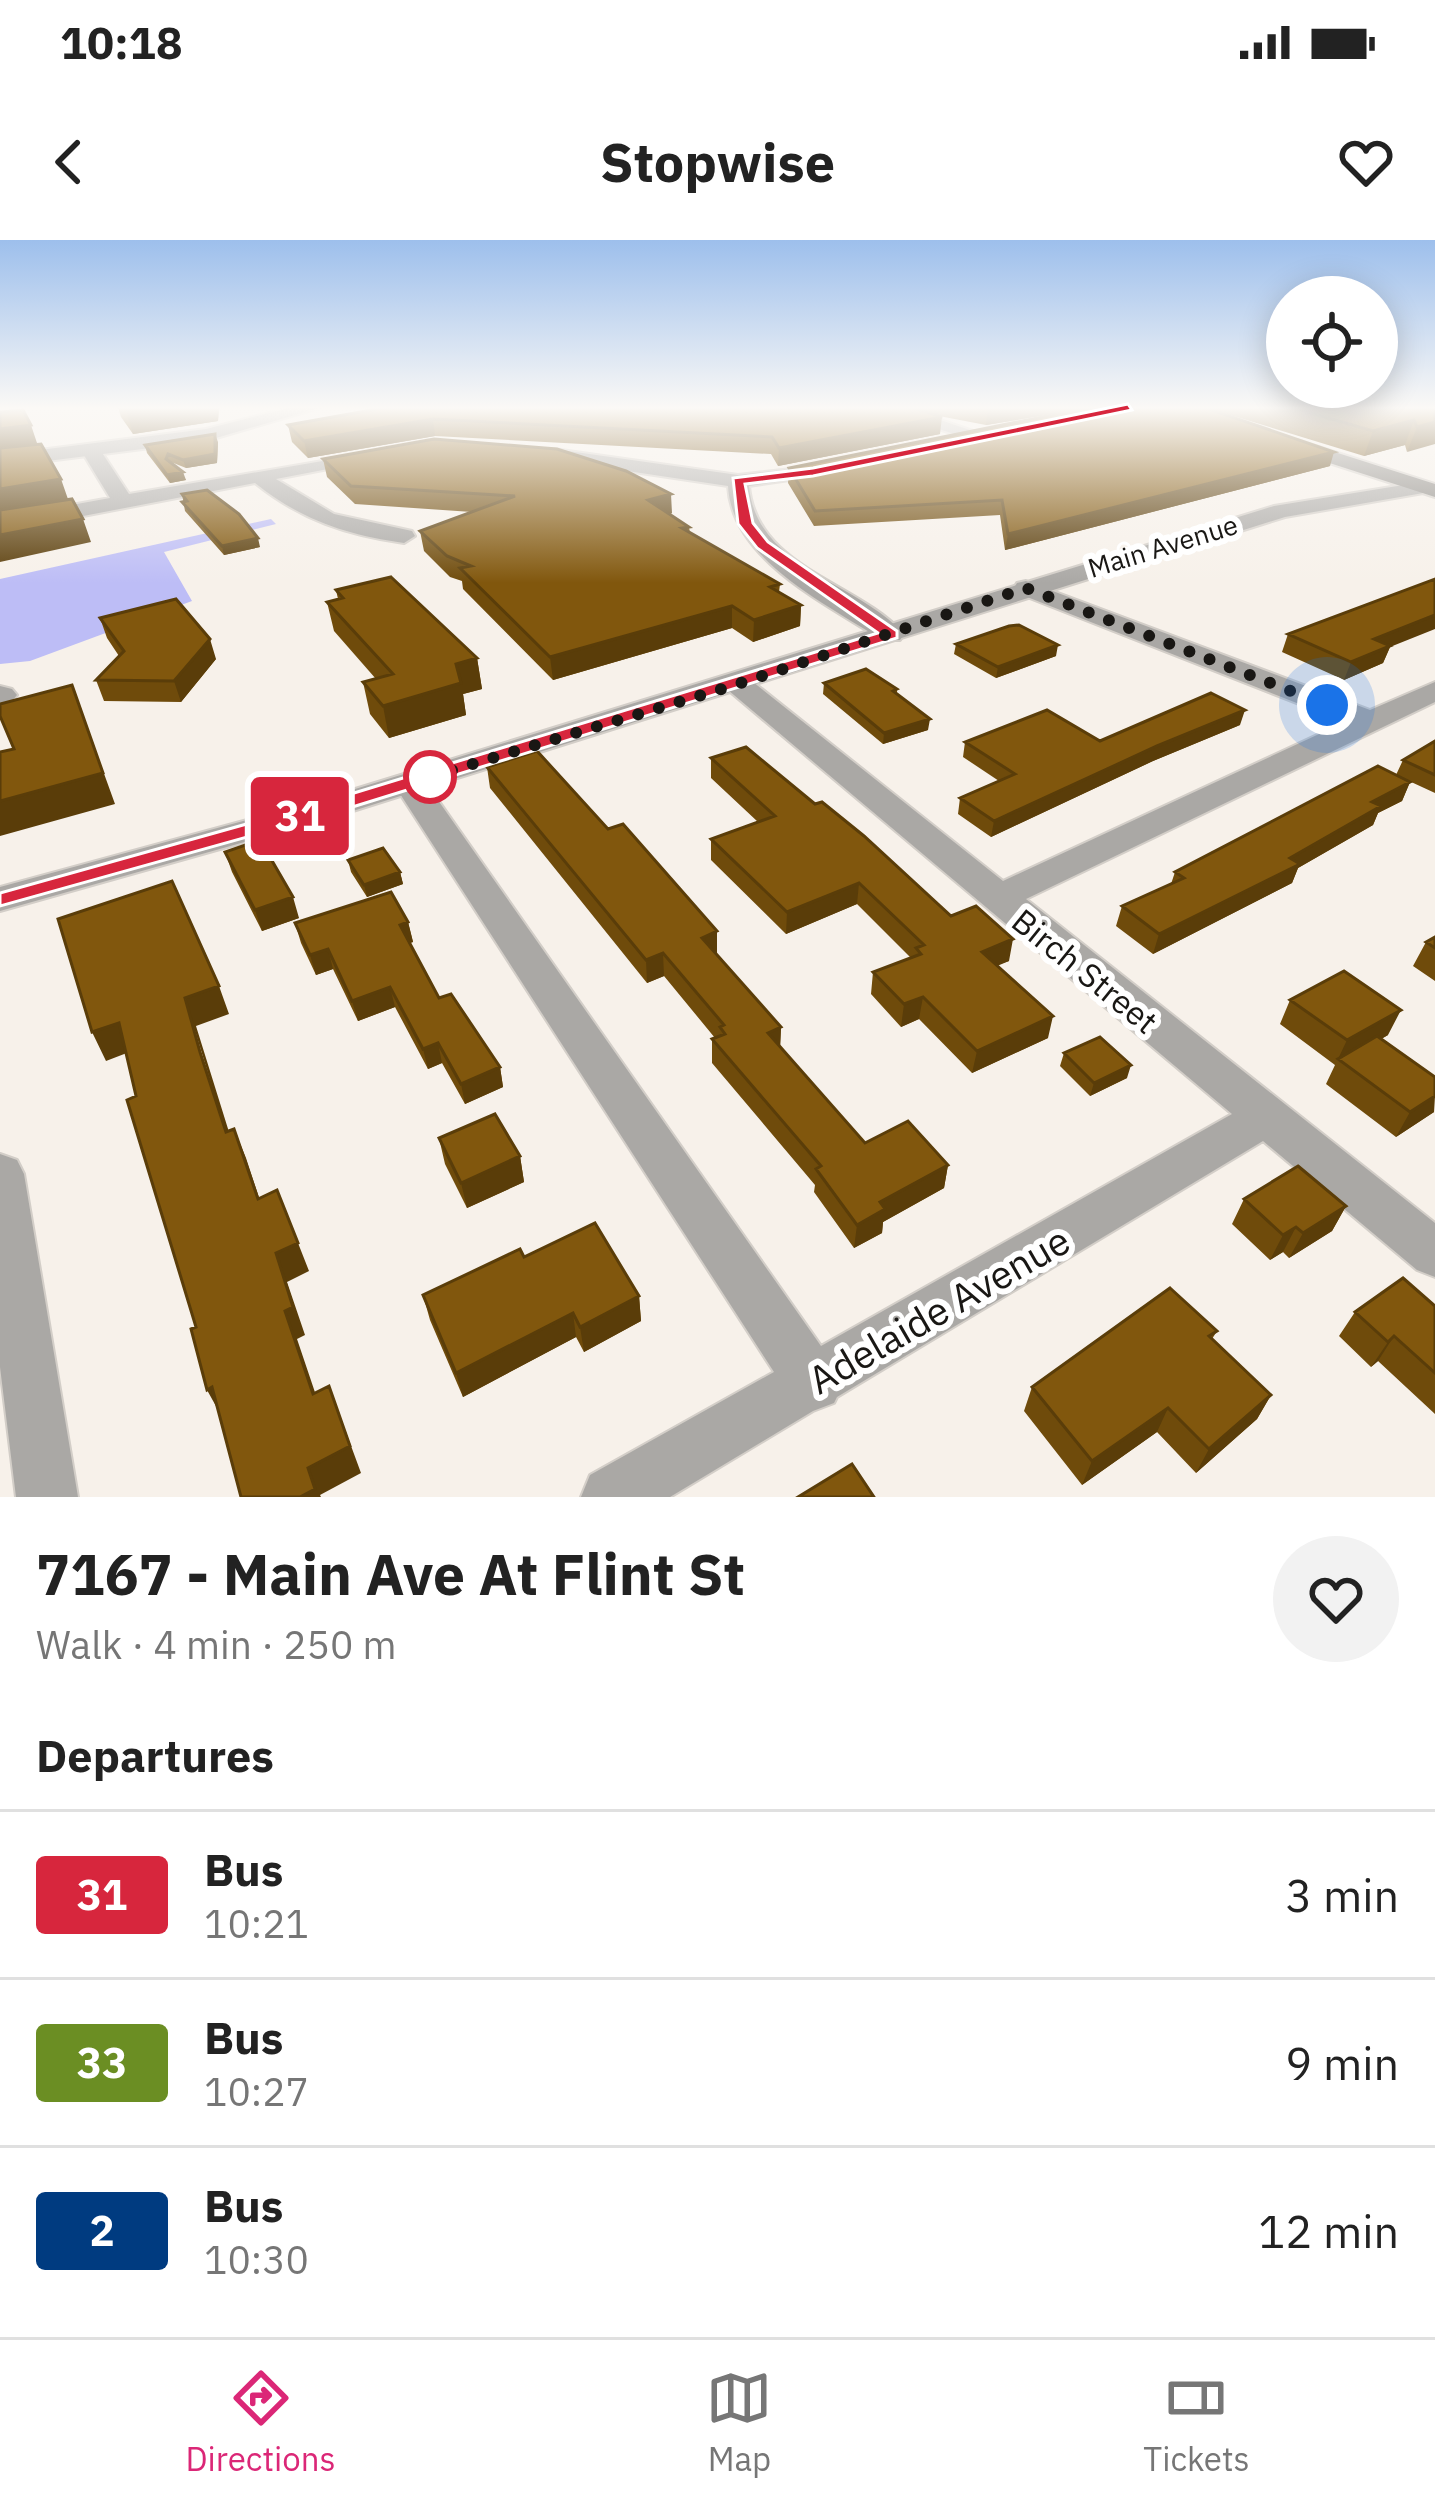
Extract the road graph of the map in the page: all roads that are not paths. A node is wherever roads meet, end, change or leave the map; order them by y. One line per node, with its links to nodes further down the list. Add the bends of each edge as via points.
1 (101, 466): 9 (street)
2 (315, 466): 6 (street)
3 (627, 466): 7 (street)
4 (839, 466): 7 (street)
5 (1360, 466): 8 (main road)
6 (259, 476): 9 (street); 11 (street, via 316,519)
7 (738, 481): 13 (street, via 746,524 763,545)
8 (1431, 488): 12 (street, Main Avenue, via 1282,511)
9 (123, 501): 10 (street)
10 (0, 525)
11 (404, 536)
12 (1026, 588): 13 (street, Main Avenue); 16 (street)
13 (891, 634): 14 (street, Main Avenue)
14 (738, 684): 17 (street, Main Avenue); 18 (street, Birch Street)
15 (1435, 691): 16 (street)
16 (1370, 722): 18 (street)
17 (410, 783): 19 (street, Main Avenue); 23 (street)
18 (997, 898): 20 (street, Birch Street)
19 (0, 899)
20 (1264, 1118): 22 (street, Birch Street); 23 (street, Adelaide Avenue)
21 (0, 1174): 24 (street)
22 (1435, 1254)
23 (814, 1384): 25 (street, Adelaide Avenue)
24 (47, 1497)
25 (613, 1497)

